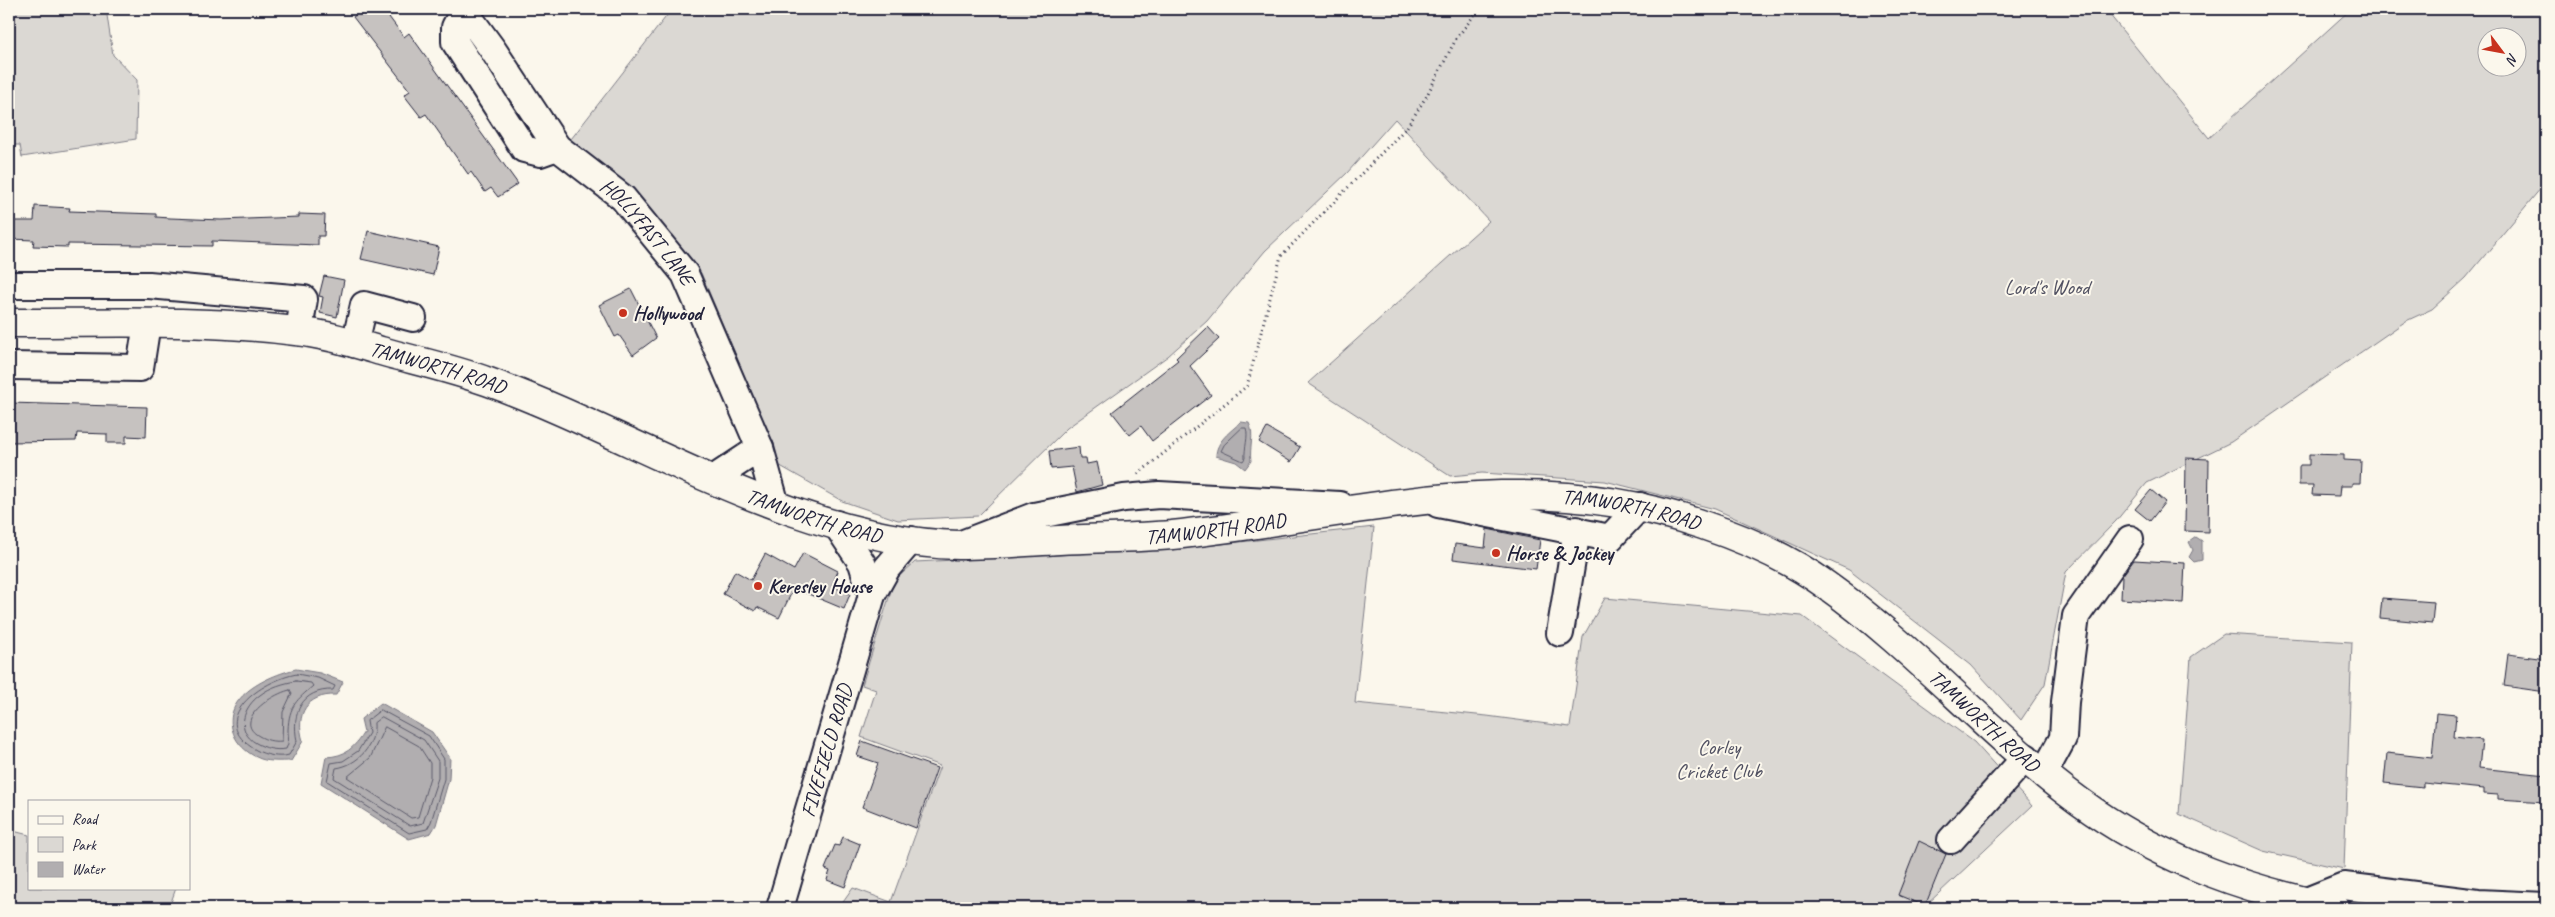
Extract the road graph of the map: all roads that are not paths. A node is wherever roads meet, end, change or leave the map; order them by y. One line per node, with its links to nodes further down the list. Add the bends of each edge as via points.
1 (463, 9): 9 (street, HOLLYFAST LANE, via 557,147 623,198 685,274)
2 (9, 285): 6 (street, via 149,285 304,299)
3 (414, 318): 7 (street, via 355,303)
4 (147, 323): 5 (main road, TAMWORTH ROAD); 6 (main road, TAMWORTH ROAD); 8 (street, via 140,368)
5 (9, 324)
6 (299, 331): 7 (main road, TAMWORTH ROAD)
7 (356, 344): 10 (main road, TAMWORTH ROAD, via 490,382)
8 (9, 366)
9 (760, 448): 10 (street); 12 (street, HOLLYFAST LANE)
10 (713, 478): 12 (main road, TAMWORTH ROAD)
11 (1418, 501): 13 (main road, TAMWORTH ROAD); 14 (main road, TAMWORTH ROAD, via 1512,493 1589,497); 16 (street)
12 (776, 505): 15 (main road, TAMWORTH ROAD)
13 (1369, 506): 19 (main road, TAMWORTH ROAD, via 1170,535); 19 (street, via 1158,495 1124,498 1034,516)
14 (1640, 506): 16 (street, via 1610,538); 22 (main road, TAMWORTH ROAD, via 1705,525 1744,541 1822,582 1893,638)
15 (836, 524): 18 (main road, TAMWORTH ROAD); 20 (street, via 862,563)
16 (1577, 530): 21 (street)
17 (2130, 538): 22 (street, via 2076,616 2063,738)
18 (911, 540): 19 (main road, TAMWORTH ROAD); 20 (street, FIVEFIELD ROAD, via 887,568)
19 (958, 545)
20 (872, 595): 26 (street, FIVEFIELD ROAD)
21 (1560, 633)
22 (2035, 765): 23 (street); 24 (main road, TAMWORTH ROAD, via 2094,812 2165,854 2237,883)
23 (1951, 840)
24 (2304, 902): 25 (street, via 2344,886 2478,903); 27 (main road, TAMWORTH ROAD)
25 (2546, 906)
26 (780, 908)
27 (2335, 908)

